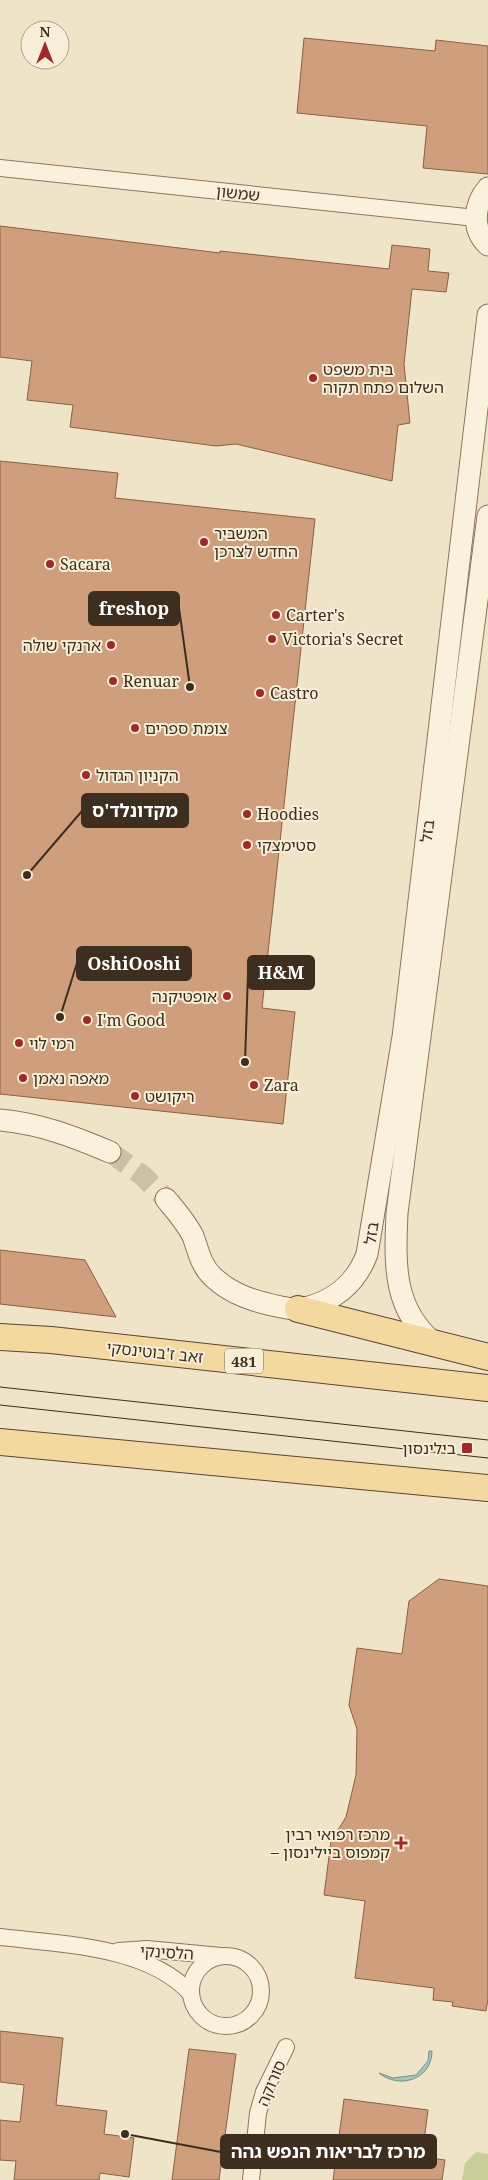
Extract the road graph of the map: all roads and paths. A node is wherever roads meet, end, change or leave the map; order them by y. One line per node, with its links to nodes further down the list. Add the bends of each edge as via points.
1 (0, 168): 3 (street, שמשון)
2 (488, 188): 3 (street, via 477,206)
3 (476, 218): 4 (street, via 478,231)
4 (488, 245)
5 (488, 315): 10 (street, בזל, via 403,1037 367,1254 349,1285 326,1301)
6 (488, 516): 12 (street, בזל, via 397,1213 397,1274 401,1293 412,1320)
7 (0, 1120): 8 (street, via 49,1127)
8 (110, 1152)
9 (166, 1199): 10 (street, via 183,1218 200,1258 212,1276 233,1292 260,1303)
10 (298, 1309): 12 (main road)
11 (0, 1337): 14 (main road, זאב ז'בוטינסקי / 481)
12 (435, 1344): 13 (main road)
13 (488, 1357)
14 (488, 1388)
15 (0, 1442): 16 (main road)
16 (488, 1488)
17 (0, 1937): 18 (street, הלסינקי)
18 (111, 1952): 19 (street, הלסינקי, via 148,1949); 20 (street, הלסינקי, via 166,1972)
19 (223, 1956): 20 (street, via 203,1964 196,1973); 20 (street, via 235,1957 254,1970 261,1991 253,2012 235,2024 214,2023 198,2012)
20 (191, 1994)
21 (286, 2047): 22 (street, סורוקה, via 264,2092 258,2113)
22 (251, 2180)

